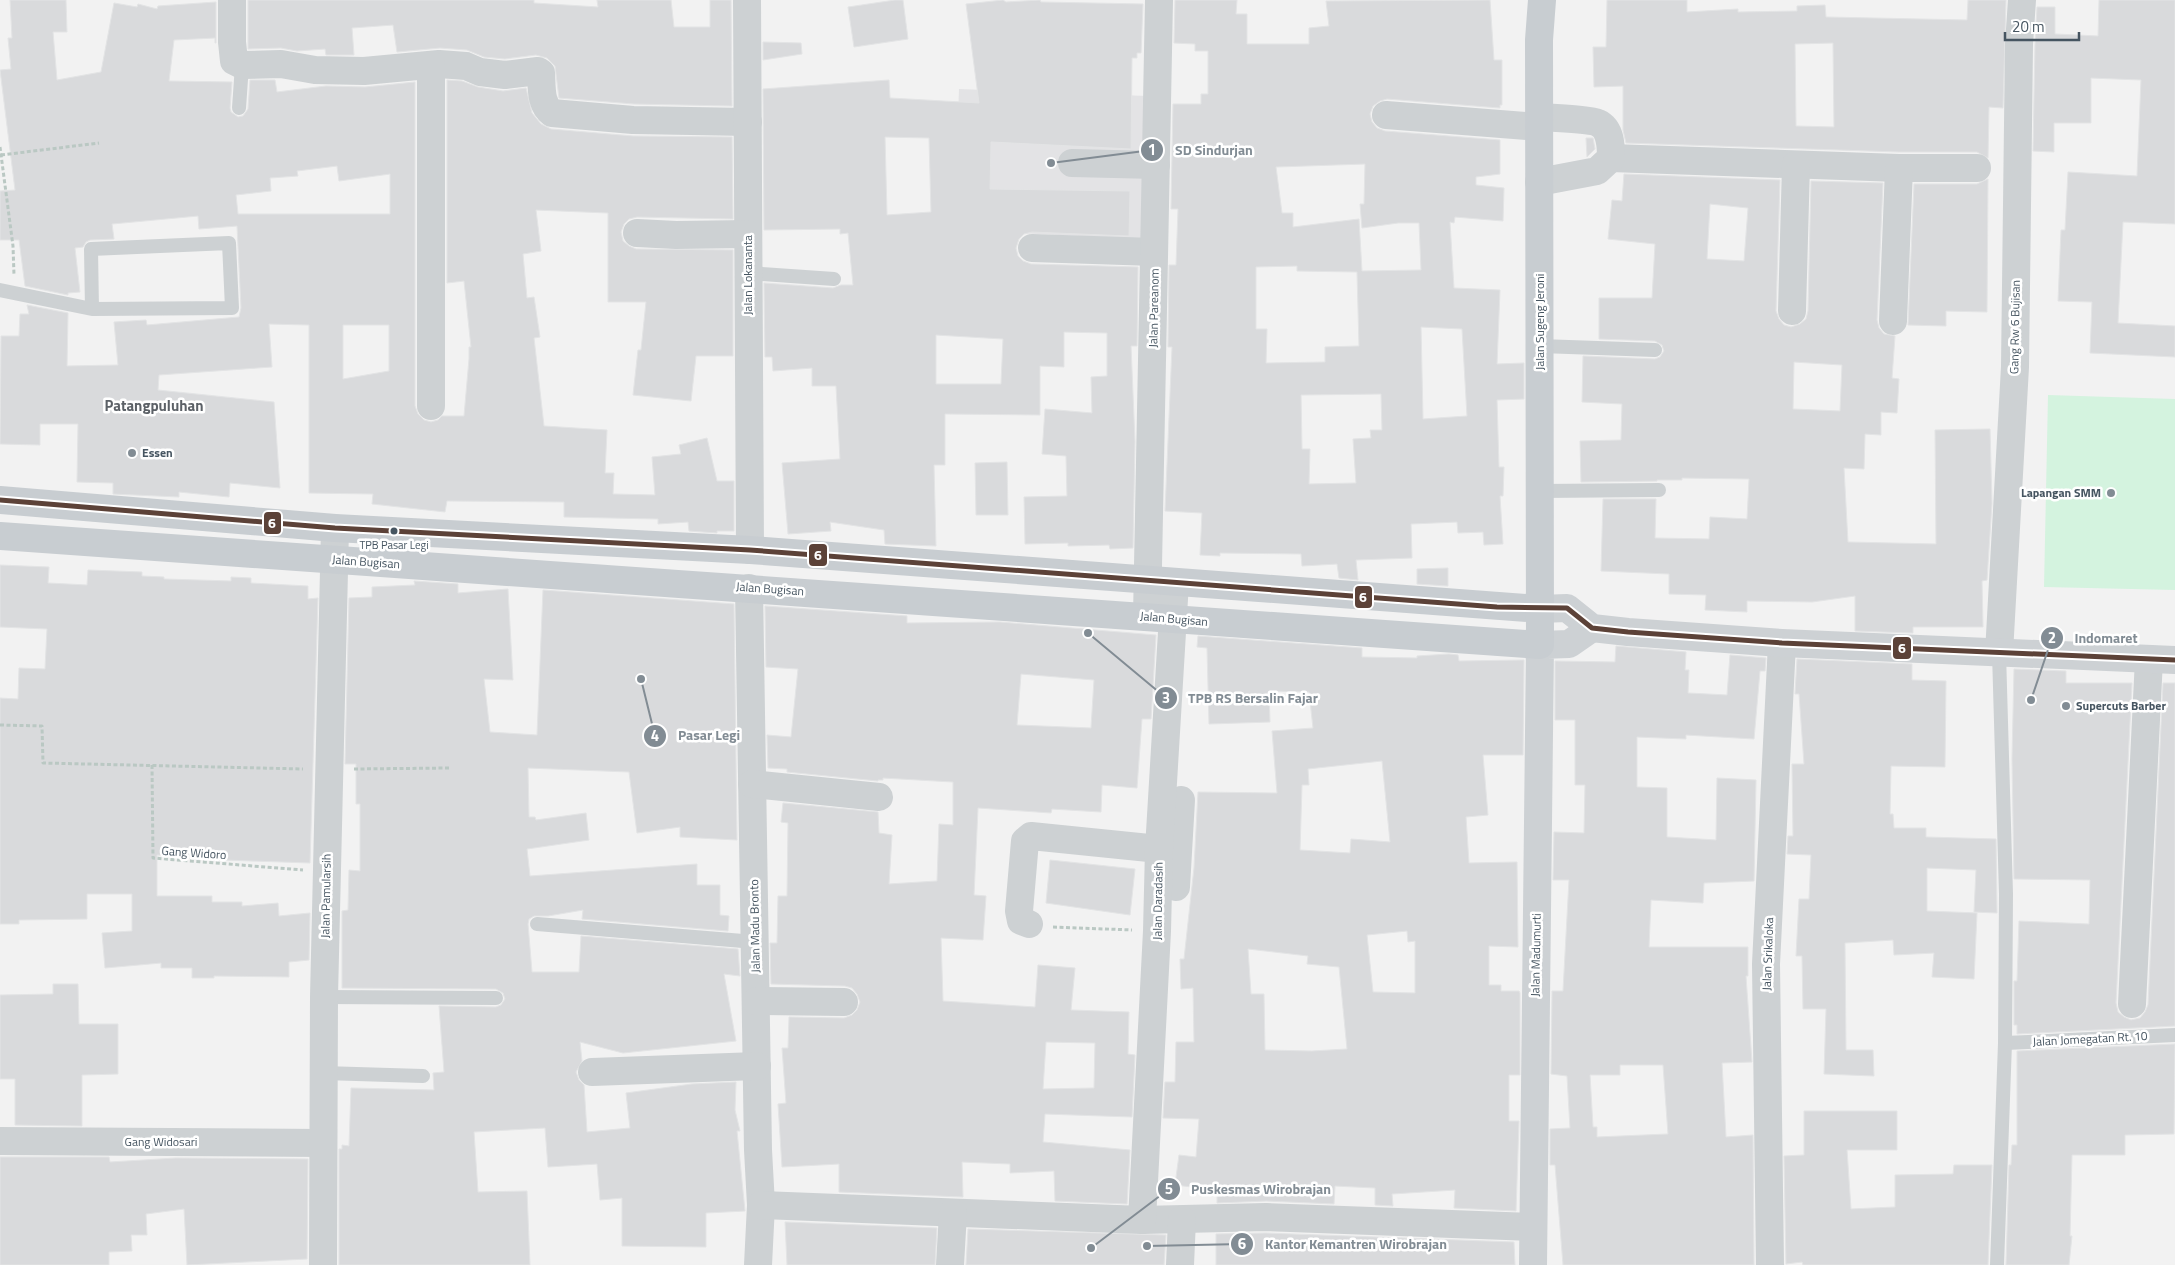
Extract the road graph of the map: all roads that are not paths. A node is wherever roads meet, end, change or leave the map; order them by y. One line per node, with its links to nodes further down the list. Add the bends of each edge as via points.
1 (232, 0): 7 (street, via 234,61)
2 (747, 0): 10 (street, Jalan Lokananta)
3 (1159, 0): 14 (street, Jalan Pareanom)
4 (1542, 0): 11 (main road, Jalan Sugeng Jeroni)
5 (2022, 0): 46 (street, Gang Rw 6 Bujisan, via 2014,367)
6 (431, 65): 7 (street, via 364,70 315,70 281,64); 10 (street, via 466,66 480,72 505,75 538,71 547,109 552,113 633,120); 31 (street)
7 (242, 66): 8 (lane)
8 (239, 108)
9 (1386, 115): 11 (street)
10 (748, 122): 20 (street, Jalan Lokananta)
11 (1539, 122): 12 (street, via 1598,123 1611,143); 18 (main road, Jalan Sugeng Jeroni)
12 (1611, 158): 15 (street); 18 (street, via 1597,172)
13 (1072, 163): 14 (street)
14 (1156, 165): 22 (street, Jalan Pareanom)
15 (1796, 165): 16 (street); 27 (street)
16 (1899, 168): 17 (street); 28 (street)
17 (1977, 168)
18 (1539, 182): 29 (main road, Jalan Sugeng Jeroni)
19 (637, 233): 20 (street)
20 (748, 234): 23 (street, Jalan Lokananta)
21 (1032, 248): 22 (street)
22 (1154, 252): 39 (street, Jalan Pareanom)
23 (748, 273): 24 (lane); 37 (street, Jalan Lokananta)
24 (834, 279)
25 (0, 290): 26 (lane)
26 (92, 309): 26 (lane, via 232,308 229,243 91,249)
27 (1792, 311)
28 (1893, 321)
29 (1540, 346): 30 (lane); 33 (main road, Jalan Sugeng Jeroni)
30 (1655, 350)
31 (431, 406)
32 (1659, 490): 33 (lane)
33 (1540, 492): 41 (main road, Jalan Sugeng Jeroni)
34 (0, 500): 35 (main road)
35 (334, 528): 37 (main road); 38 (street, Jalan Pamularsih)
36 (0, 536): 38 (main road, Jalan Bugisan)
37 (750, 550): 39 (main road); 40 (main road)
38 (333, 560): 40 (main road, Jalan Bugisan); 54 (street, Jalan Pamularsih)
39 (1173, 581): 41 (main road); 42 (street, Jalan Daradasih)
40 (749, 588): 42 (main road, Jalan Bugisan); 48 (street, Jalan Madu Bronto)
41 (1540, 609): 43 (street, via 1567,608); 45 (main road, Jalan Sugeng Jeroni)
42 (1170, 619): 45 (main road, Jalan Bugisan); 50 (street, Jalan Daradasih); 69 (street, Jalan Daradasih)
43 (1592, 628): 44 (street); 45 (street, via 1569,644)
44 (1782, 643): 46 (street); 76 (street, Jalan Srikaloka, via 1766,964)
45 (1540, 645): 70 (street, Jalan Madumurti)
46 (1999, 653): 47 (street); 60 (lane, via 2006,894)
47 (2162, 659): 58 (street, via 2145,767)
48 (752, 784): 49 (street); 53 (street, Jalan Madu Bronto)
49 (879, 797)
50 (1159, 849): 52 (street, via 1031,836 1025,841 1019,911 1021,921); 69 (street, Jalan Daradasih)
51 (537, 924): 53 (lane)
52 (1030, 924)
53 (755, 942): 56 (street, Jalan Madu Bronto)
54 (324, 997): 55 (lane); 63 (street, Jalan Pamularsih)
55 (496, 998)
56 (756, 1001): 57 (street); 61 (street, Jalan Madu Bronto)
57 (844, 1002)
58 (2132, 1004)
59 (2175, 1035): 60 (lane, Jalan Jomegatan Rt. 10)
60 (2005, 1044): 77 (lane)
61 (757, 1066): 62 (street); 67 (street, Jalan Madu Bronto)
62 (592, 1072)
63 (323, 1073): 64 (lane); 66 (street, Jalan Pamularsih)
64 (423, 1076)
65 (0, 1141): 66 (street, Gang Widosari)
66 (322, 1143): 71 (street, Jalan Pamularsih)
67 (761, 1205): 68 (street); 72 (street, Jalan Madu Bronto)
68 (953, 1212): 69 (street); 73 (street)
69 (1161, 1220): 70 (street, via 1266,1217); 74 (street, Jalan Daradasih)
70 (1533, 1226): 75 (street, Jalan Madumurti)
71 (323, 1265)
72 (758, 1265)
73 (950, 1265)
74 (1180, 1265)
75 (1533, 1265)
76 (1770, 1265)
77 (1997, 1265)

